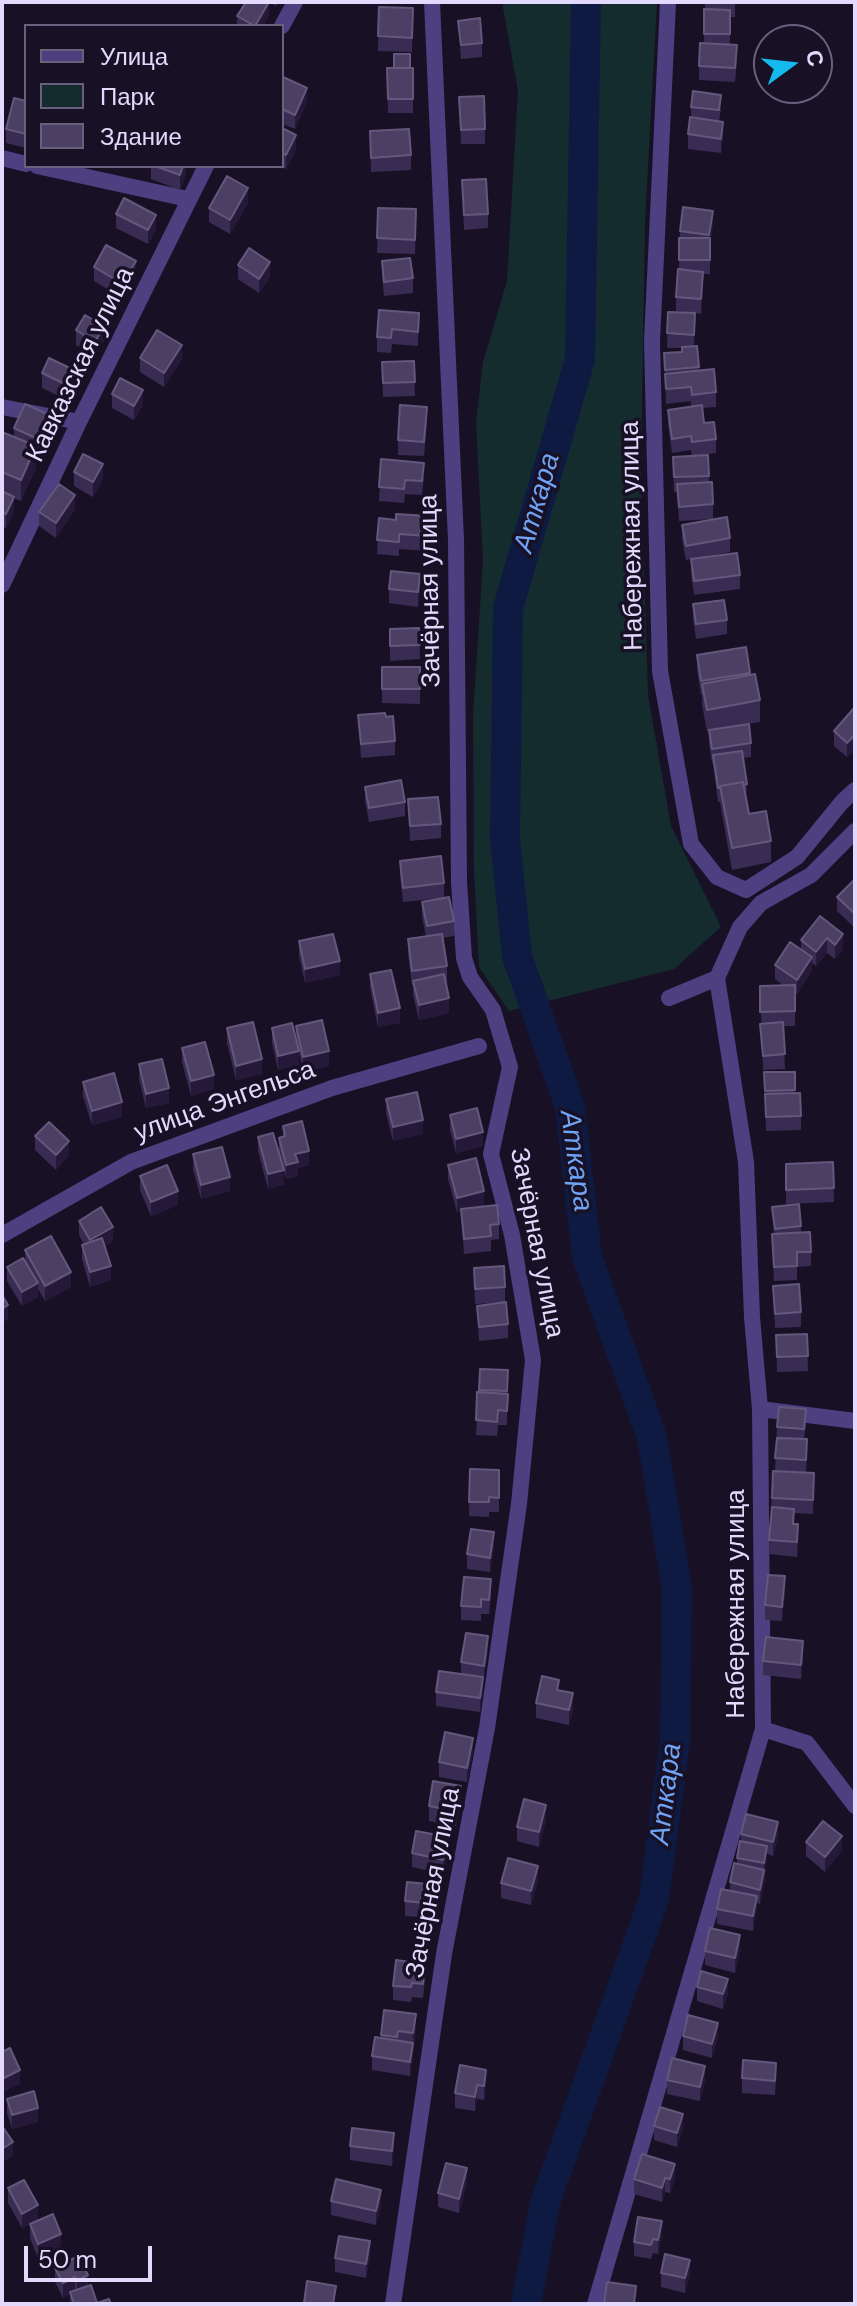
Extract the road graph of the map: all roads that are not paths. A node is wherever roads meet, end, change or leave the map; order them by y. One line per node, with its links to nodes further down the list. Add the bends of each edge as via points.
1 (295, 2): 4 (street)
2 (432, 2): 23 (street, Зачёрная улица, via 456,540 463,942 470,977 493,1010 510,1067 491,1154 512,1235 533,1360 487,1728 444,1954)
3 (668, 2): 13 (street, Набережная улица, via 652,341 660,671 691,844 717,877 746,890 797,857)
4 (283, 24)
5 (2, 158): 6 (street)
6 (24, 164)
7 (46, 168): 9 (street)
8 (205, 168): 9 (street, Кавказская улица)
9 (188, 199): 11 (street, Кавказская улица)
10 (2, 407): 11 (street)
11 (79, 422): 12 (street, Кавказская улица)
12 (2, 585)
13 (855, 790)
14 (855, 831): 15 (street, via 811,875 761,903 740,927)
15 (717, 978): 16 (street); 19 (street, Набережная улица, via 746,1162)
16 (669, 998)
17 (479, 1046): 18 (street, улица Энгельса, via 332,1088 131,1162)
18 (2, 1235)
19 (760, 1409): 20 (street); 21 (street, Набережная улица)
20 (855, 1421)
21 (763, 1729): 22 (street, via 807,1743); 24 (street, Набережная улица)
22 (855, 1806)
23 (393, 2304)
24 (595, 2304)

